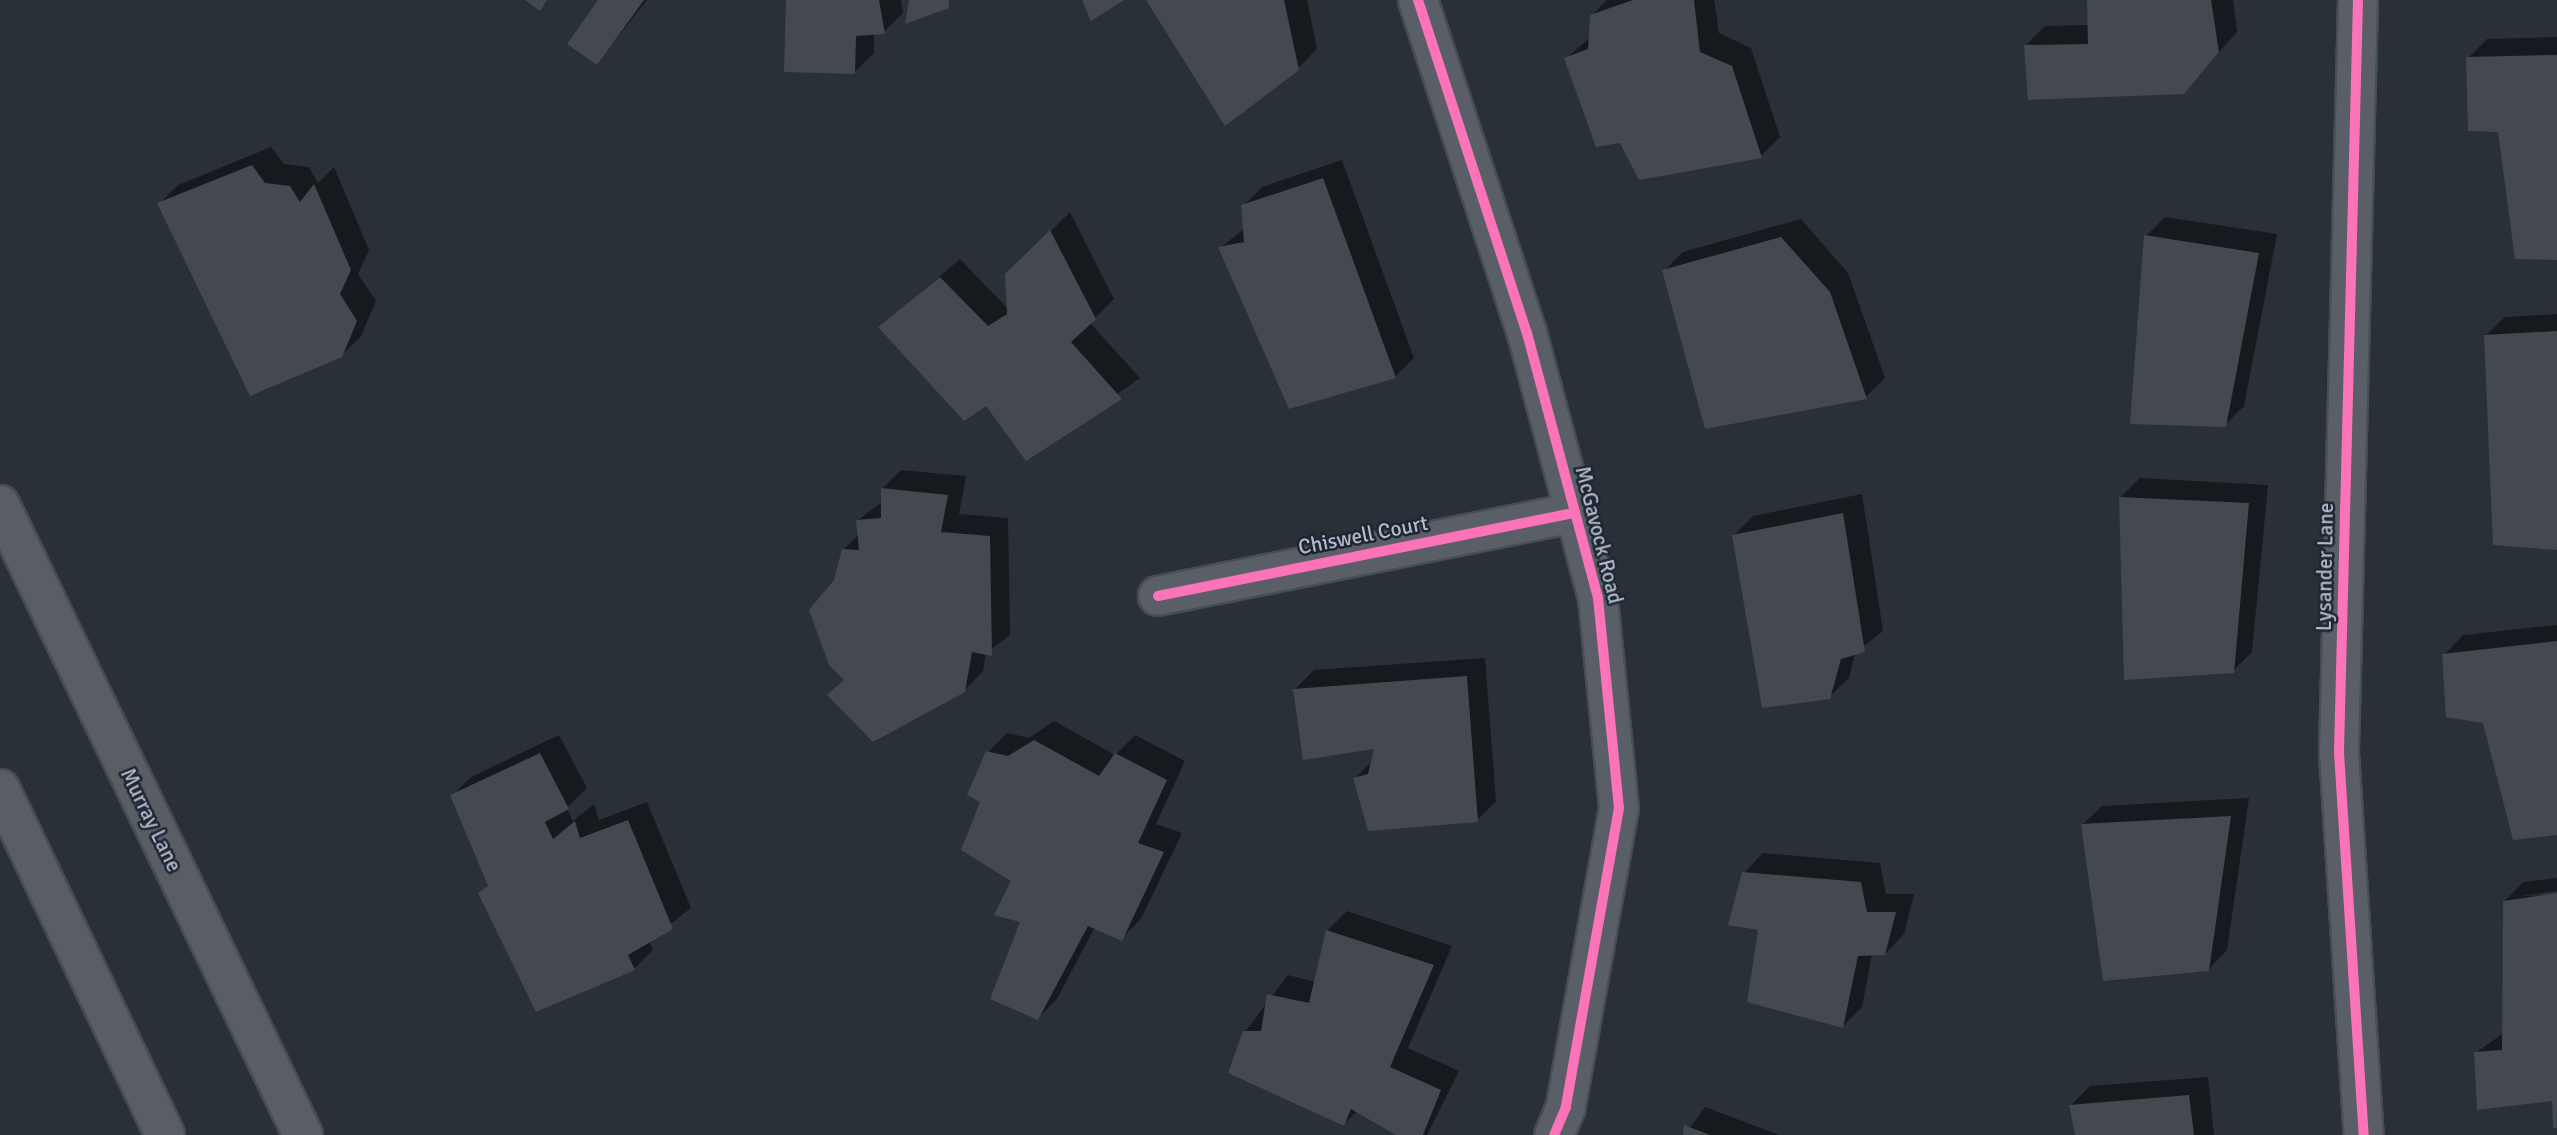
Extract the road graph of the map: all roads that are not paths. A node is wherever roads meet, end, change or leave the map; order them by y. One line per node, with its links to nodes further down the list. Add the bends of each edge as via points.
1 (1418, 0): 4 (street, McGavock Road, via 1527,333)
2 (2358, 0): 10 (street, Lysander Lane, via 2340,753)
3 (0, 505): 8 (main road, Murray Lane)
4 (1575, 513): 5 (street, Chiswell Court); 9 (street, McGavock Road, via 1598,598 1619,807 1566,1107)
5 (1158, 596)
6 (0, 789): 7 (main road)
7 (165, 1135)
8 (303, 1135)
9 (1554, 1135)
10 (2364, 1135)

